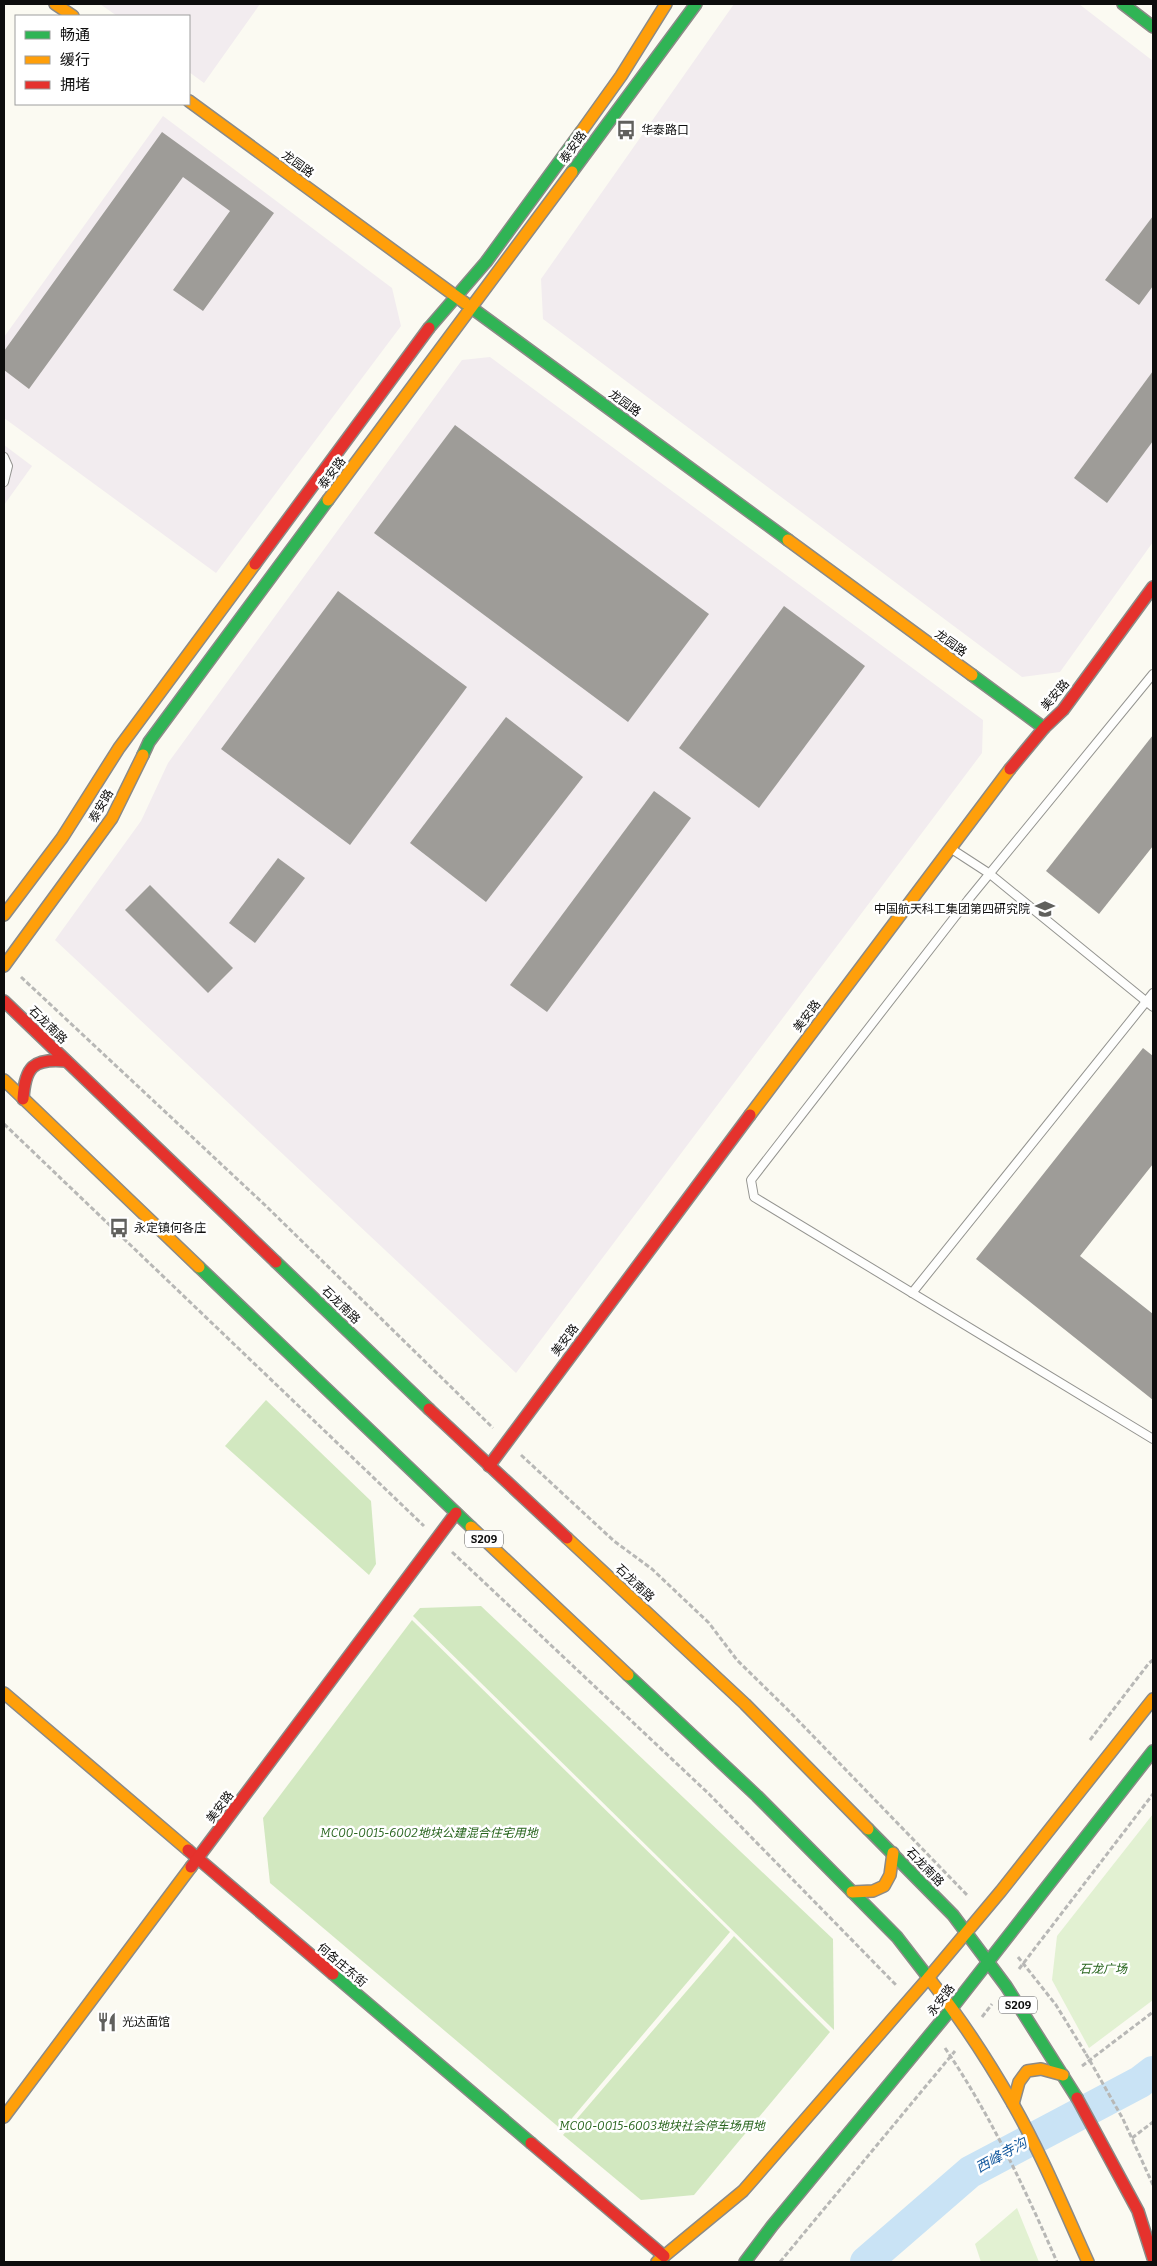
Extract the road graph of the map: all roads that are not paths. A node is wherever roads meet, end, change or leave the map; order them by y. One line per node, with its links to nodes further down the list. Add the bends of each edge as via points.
1 (56, 4): 5 (main road)
2 (666, 4): 8 (main road, 泰安路, via 621,76 486,262)
3 (696, 4): 9 (main road, 泰安路)
4 (1123, 4): 6 (main road)
5 (72, 15)
6 (1153, 27)
7 (190, 102): 8 (main road, 龙园路)
8 (457, 296): 9 (main road, 龙园路); 17 (main road, 泰安路, via 434,322 119,748 62,838)
9 (472, 307): 14 (main road, 龙园路); 18 (main road, 泰安路, via 149,742 112,818)
10 (4, 458): 11 (lane, via 8,466)
11 (4, 482)
12 (1153, 587): 14 (main road, 美安路, via 1063,710)
13 (1153, 674): 16 (lane)
14 (1044, 728): 15 (main road, 美安路)
15 (949, 848): 16 (lane); 28 (main road, 美安路)
16 (990, 874): 21 (lane); 26 (lane, via 751,1180 754,1197)
17 (4, 915)
18 (4, 966)
19 (1153, 994): 21 (lane)
20 (4, 1002): 23 (main road, 石龙南路 / S209)
21 (1146, 1002): 22 (lane); 26 (lane)
22 (1153, 1007)
23 (66, 1061): 25 (main road, via 36,1062 26,1073); 28 (main road, 石龙南路 / S209)
24 (4, 1080): 25 (main road, S209)
25 (23, 1099): 29 (main road, S209)
26 (912, 1293): 27 (lane)
27 (1153, 1439)
28 (489, 1466): 33 (main road, 石龙南路 / S209, via 745,1704)
29 (456, 1513): 34 (main road, 美安路); 35 (main road, S209, via 750,1790)
30 (4, 1693): 34 (main road, 何各庄东街)
31 (1153, 1699): 36 (main road, 永安路)
32 (1153, 1751): 37 (main road, 永安路)
33 (893, 1853): 35 (main road, via 887,1884 880,1890); 36 (main road, 石龙南路 / S209)
34 (197, 1860): 42 (main road, 美安路); 44 (main road, 何各庄东街)
35 (852, 1892): 38 (main road, S209, via 897,1937)
36 (966, 1933): 37 (main road, 石龙南路 / S209); 38 (main road, 永安路)
37 (988, 1962): 39 (main road, 永安路); 40 (main road, 石龙南路 / S209)
38 (928, 1977): 39 (main road, S209); 44 (main road, 永安路, via 743,2191)
39 (952, 2008): 41 (main road, S209); 45 (main road, 永安路)
40 (1065, 2076): 41 (main road, via 1034,2068 1023,2072); 43 (main road, 石龙南路 / S209, via 1138,2212)
41 (1013, 2104): 46 (main road, S209)
42 (4, 2117)
43 (1153, 2258)
44 (661, 2259)
45 (745, 2262)
46 (1088, 2262)

